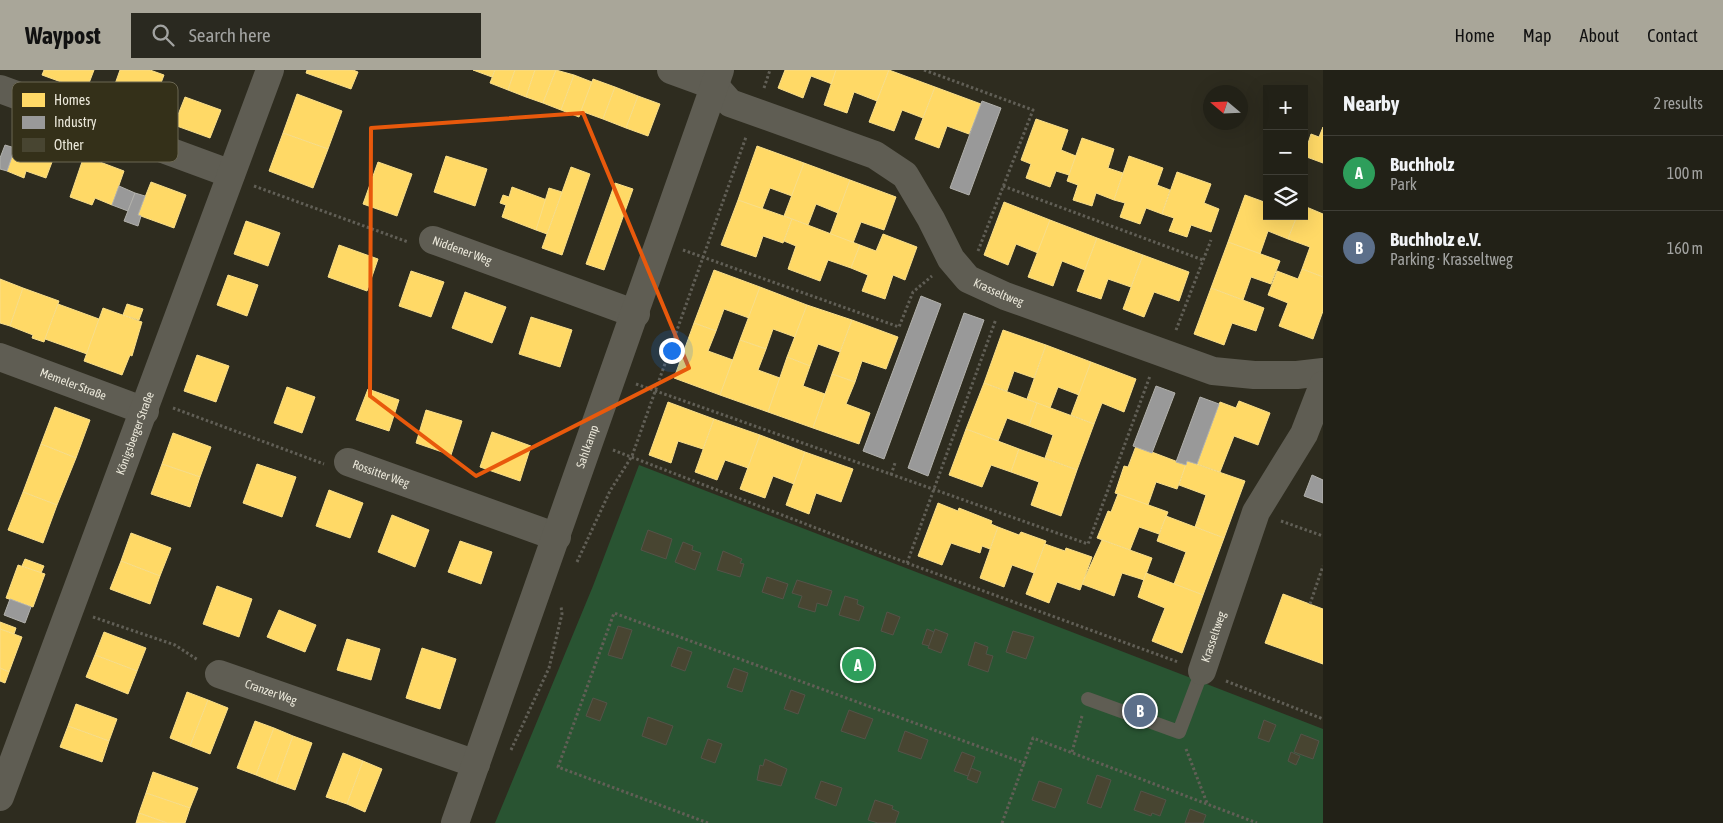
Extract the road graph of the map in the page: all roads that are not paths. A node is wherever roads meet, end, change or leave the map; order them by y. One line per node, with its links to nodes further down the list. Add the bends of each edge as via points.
1 (270, 70): 7 (street, Königsberger Straße)
2 (671, 70): 3 (street)
3 (717, 78): 9 (street, Sahlkamp); 11 (street, Krasseltweg, via 730,103 875,155 905,175 959,269 1005,296 1213,371 1297,375)
4 (0, 89): 5 (street)
5 (12, 93)
6 (178, 155): 7 (street)
7 (231, 175): 13 (street, Königsberger Straße)
8 (433, 240): 9 (street, Niddener Weg)
9 (636, 314): 15 (street, Sahlkamp)
10 (0, 357): 13 (street, Memeler Straße)
11 (1323, 372)
12 (1323, 385): 16 (street, Krasseltweg, via 1304,434 1256,512)
13 (147, 405): 20 (street, Königsberger Straße)
14 (348, 462): 15 (street, Rossitter Weg)
15 (557, 537): 19 (street, Sahlkamp)
16 (1202, 671): 18 (lane, via 1179,732)
17 (219, 674): 19 (street, Cranzer Weg)
18 (1088, 699)
19 (476, 764): 21 (street, Sahlkamp)
20 (0, 797)
21 (455, 823)

